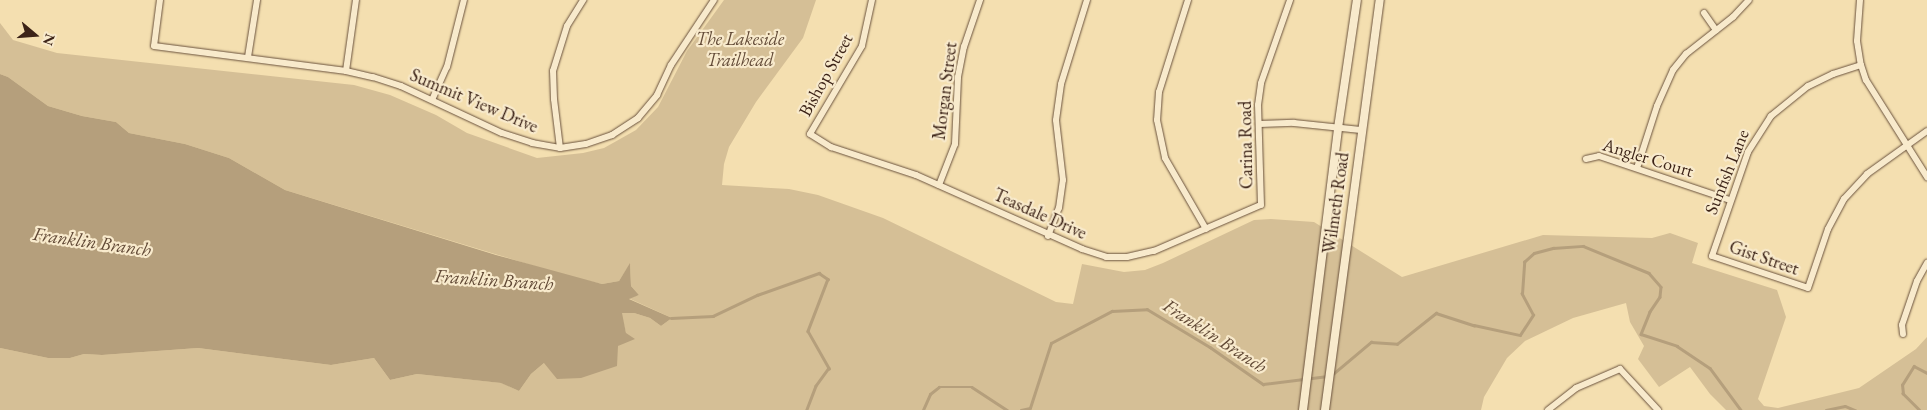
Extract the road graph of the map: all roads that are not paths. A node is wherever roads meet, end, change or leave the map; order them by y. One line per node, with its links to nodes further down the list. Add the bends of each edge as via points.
1 (160, 0): 18 (street, Summit View Drive, via 154,46)
2 (257, 0): 18 (street)
3 (356, 0): 20 (street)
4 (464, 0): 21 (street, via 447,67)
5 (583, 0): 28 (street, via 568,26 553,71)
6 (714, 0): 28 (street, Summit View Drive, via 671,65 657,95 638,118 612,135)
7 (872, 0): 26 (street, Bishop Street, via 862,46)
8 (980, 0): 32 (street, Morgan Street, via 958,77 955,144)
9 (1087, 0): 36 (street, via 1061,84 1056,120 1063,180 1059,208)
10 (1188, 0): 35 (street, via 1159,92 1157,120 1165,158)
11 (1290, 0): 22 (street, Carina Road, via 1261,83)
12 (1358, 0): 23 (street, Wilmeth Road)
13 (1380, 0): 24 (street, Wilmeth Road)
14 (1749, 0): 17 (street)
15 (1860, 0): 19 (street, via 1857,25)
16 (1704, 14): 17 (street)
17 (1716, 30): 30 (street, via 1686,54 1673,70 1657,106)
18 (248, 58): 20 (street, Summit View Drive)
19 (1860, 66): 27 (street, via 1877,101); 33 (street, Sunfish Lane, via 1808,86 1770,116 1748,152)
20 (346, 71): 21 (street, Summit View Drive, via 401,86)
21 (432, 100): 28 (street, Summit View Drive, via 502,133)
22 (1260, 124): 23 (street, via 1294,123); 34 (street, Carina Road)
23 (1338, 128): 24 (street); 40 (street, Wilmeth Road)
24 (1361, 130): 41 (street, Wilmeth Road)
25 (1927, 131): 27 (street)
26 (810, 134): 32 (street, Teasdale Drive, via 830,147)
27 (1906, 146): 31 (street); 37 (street, Gist Street, via 1867,174 1844,199 1828,229 1808,288)
28 (560, 148)
29 (1586, 159): 30 (street, Angler Court, via 1598,156)
30 (1637, 168): 33 (street, Angler Court)
31 (1927, 177)
32 (939, 185): 36 (street, Teasdale Drive)
33 (1730, 200): 37 (street, Sunfish Lane)
34 (1261, 205): 35 (street, Teasdale Drive)
35 (1206, 228): 36 (street, Teasdale Drive, via 1154,251 1127,258 1106,257)
36 (1048, 236)
37 (1712, 256)
38 (1927, 264): 39 (street, via 1916,281 1901,330)
39 (1903, 334)
40 (1303, 410)
41 (1325, 410)
42 (1548, 410): 43 (street, via 1576,388 1620,368)
43 (1658, 410)

